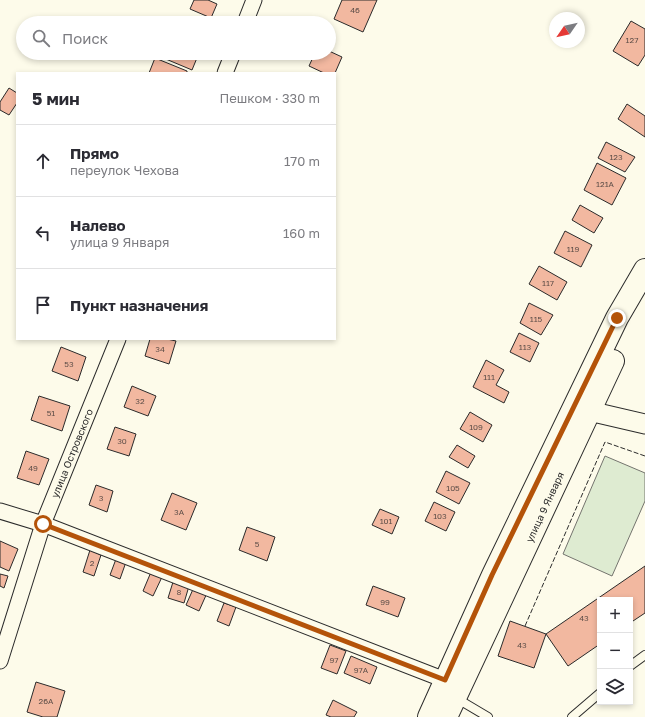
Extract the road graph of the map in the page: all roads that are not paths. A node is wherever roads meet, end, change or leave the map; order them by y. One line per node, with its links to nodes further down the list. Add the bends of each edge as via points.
1 (254, 0): 2 (street)
2 (248, 16)
3 (230, 60): 4 (street)
4 (225, 72)
5 (645, 270): 8 (main road, улица 9 Января, via 617,318)
6 (645, 299): 8 (main road, улица 9 Января)
7 (118, 340): 11 (street, улица Островского)
8 (583, 406): 9 (street); 15 (main road, улица 9 Января, via 492,575)
9 (645, 424)
10 (0, 511): 11 (street)
11 (43, 524): 13 (street, улица Островского); 15 (street)
12 (645, 655): 14 (lane)
13 (0, 661)
14 (633, 664)
15 (450, 689): 17 (main road, улица 9 Января); 18 (main road, улица 9 Января); 19 (lane)
16 (597, 696): 20 (lane)
17 (429, 717)
18 (446, 717)
19 (488, 717)
20 (572, 717)

